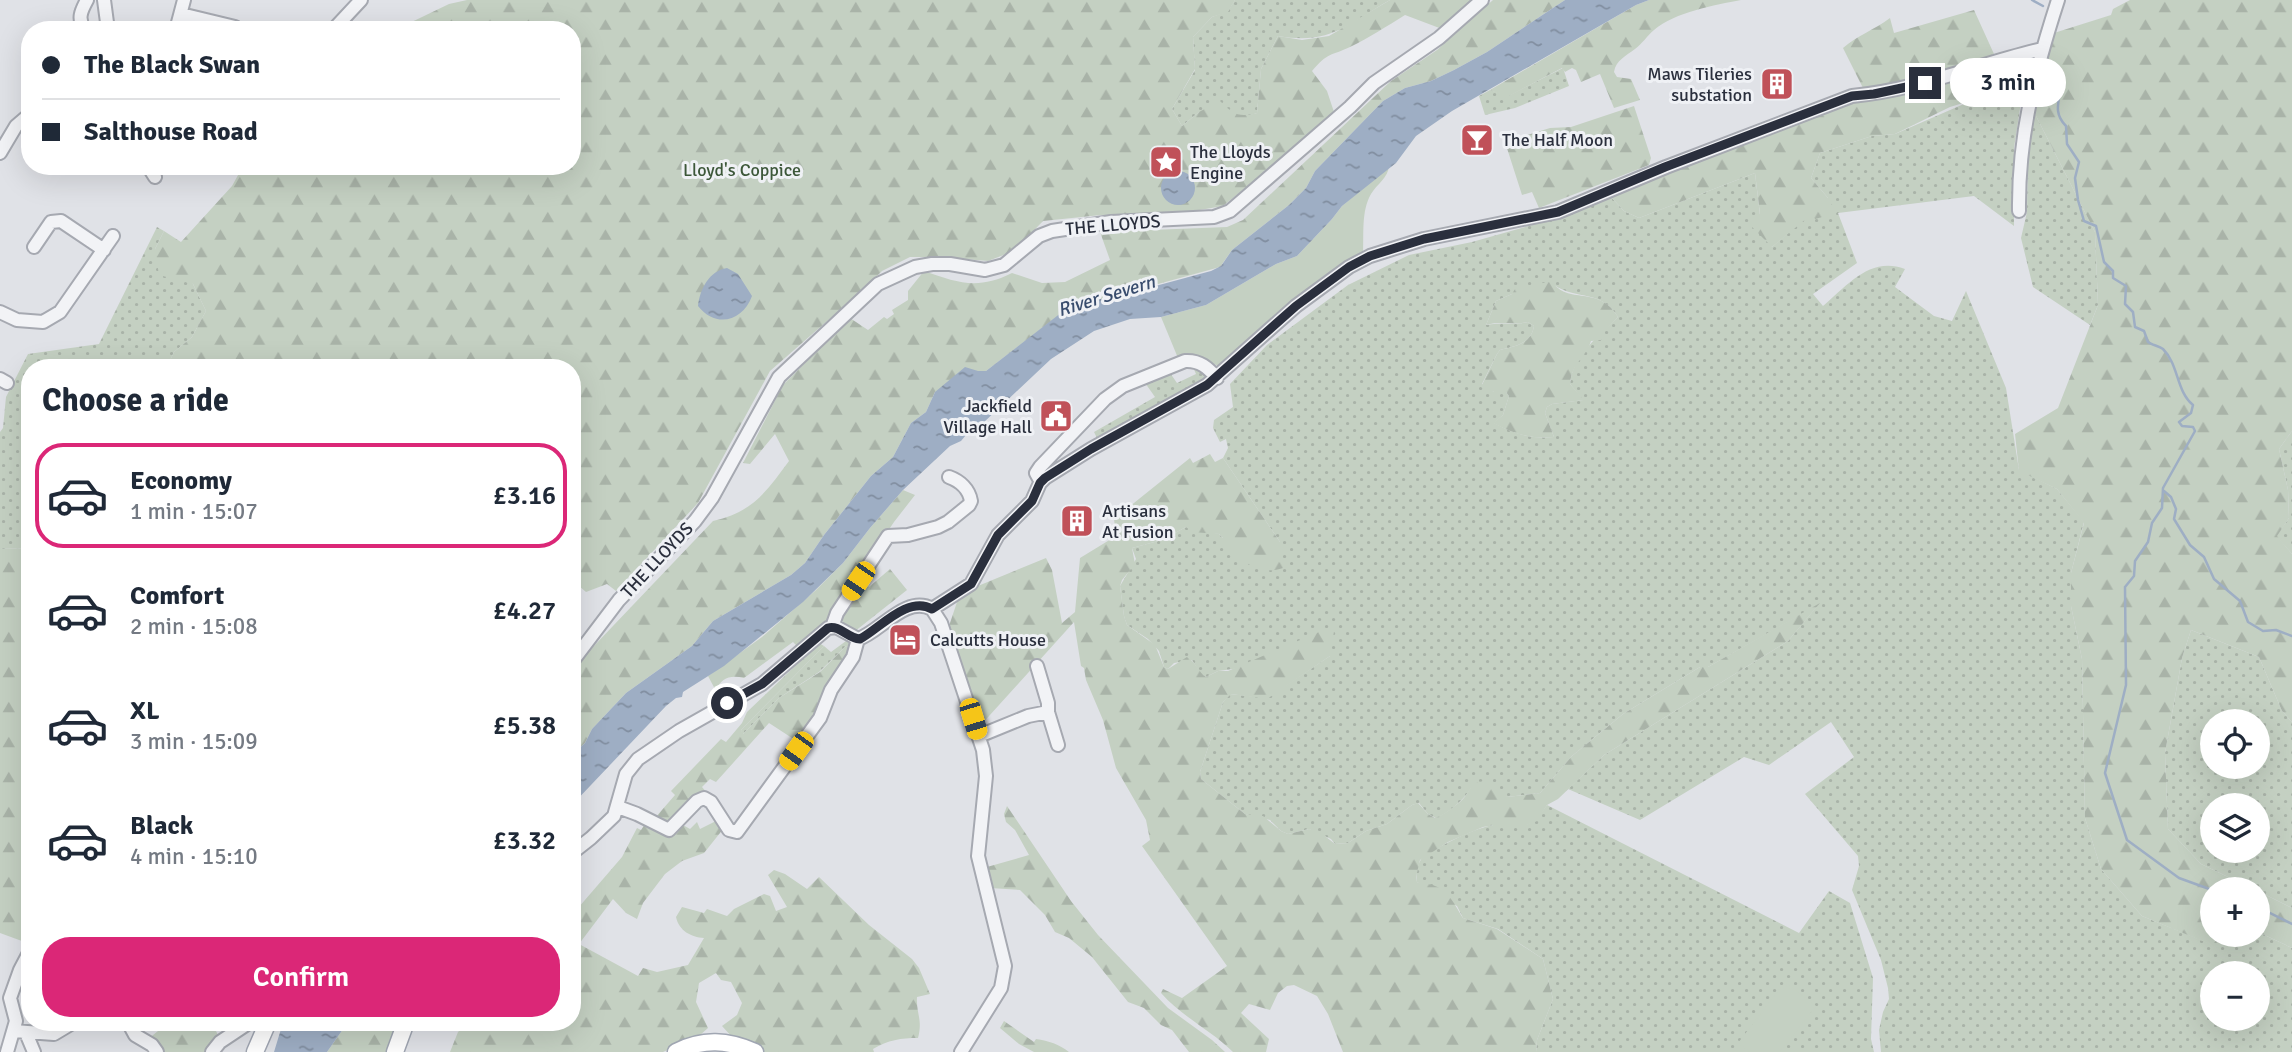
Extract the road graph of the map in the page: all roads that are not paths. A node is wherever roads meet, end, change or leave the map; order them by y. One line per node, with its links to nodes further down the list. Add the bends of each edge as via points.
1 (87, 0): 8 (street)
2 (104, 0): 9 (street)
3 (184, 0): 7 (street)
4 (361, 0): 12 (street)
5 (1482, 0): 27 (street, THE LLOYDS, via 1439,38 1374,83 1230,211 1214,217 1111,222 1052,231 1004,265 985,270 932,264 878,284 779,377 712,498)
6 (2057, 0): 13 (street)
7 (181, 14): 10 (street); 11 (street)
8 (81, 21)
9 (107, 21)
10 (179, 21)
11 (210, 21)
12 (341, 21)
13 (2042, 49): 16 (street, via 2022,132); 21 (street, via 1925,83 1852,96 1558,212 1424,239 1370,256 1296,306)
14 (21, 122): 15 (street)
15 (0, 153)
16 (2019, 211)
17 (113, 236): 19 (street)
18 (34, 247): 19 (street, via 51,222 61,221)
19 (104, 250): 20 (street, via 60,312 43,322 17,320)
20 (0, 312)
21 (1217, 379): 23 (street); 23 (street, via 1194,360 1123,386 1105,398 1048,458)
22 (949, 477): 25 (street, via 968,492 970,505 938,527 888,536 836,612)
23 (1039, 478): 24 (street, via 1032,501 998,535 971,584)
24 (932, 609): 26 (street, via 917,606 899,612); 30 (street, via 941,623)
25 (832, 626): 26 (street); 32 (street, via 762,684 638,759 626,775)
26 (858, 639): 32 (street, via 820,719 737,832 729,830 711,803 701,798 662,827)
27 (581, 650)
28 (1037, 666): 29 (street)
29 (1048, 712): 30 (street); 31 (street)
30 (979, 736): 50 (street, via 986,776 978,856 1005,977)
31 (1058, 745)
32 (618, 807): 33 (street)
33 (581, 845)
34 (21, 968): 35 (street)
35 (5, 1004): 41 (street)
36 (59, 1031): 41 (street)
37 (133, 1031): 44 (street)
38 (236, 1031): 45 (street)
39 (264, 1031): 46 (main road)
40 (403, 1031): 47 (main road)
41 (20, 1032): 42 (street); 43 (street)
42 (7, 1052)
43 (34, 1052)
44 (157, 1052)
45 (212, 1052)
46 (256, 1052)
47 (395, 1052)
48 (676, 1052): 49 (main road, via 715,1041)
49 (755, 1052)
50 (961, 1052)

